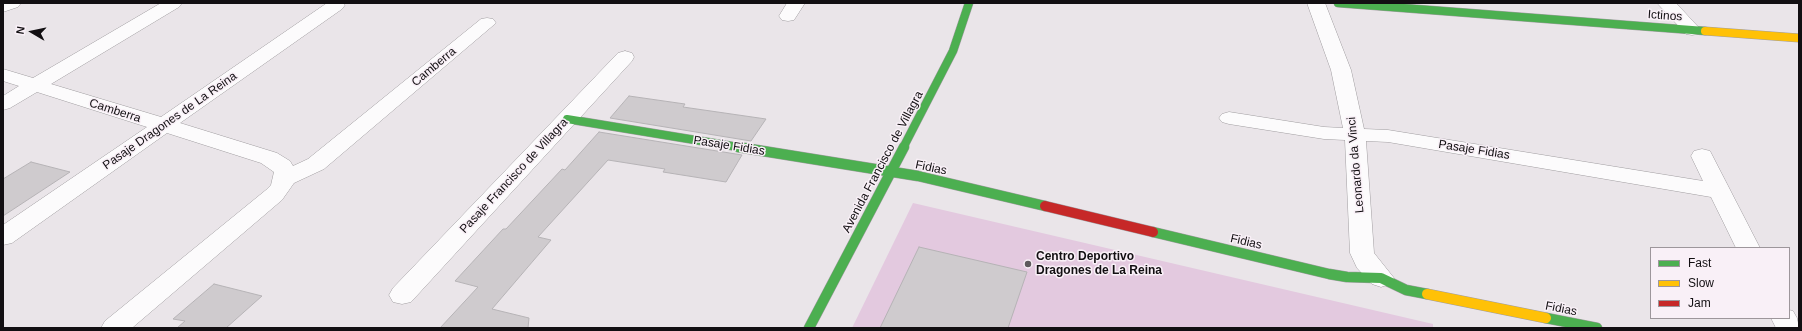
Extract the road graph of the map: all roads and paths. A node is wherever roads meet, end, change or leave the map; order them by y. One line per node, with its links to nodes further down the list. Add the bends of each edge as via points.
1 (12, 3): 8 (street)
2 (173, 3): 14 (street)
3 (969, 3): 21 (street, Avenida Francisco de Villagra, via 953,51)
4 (1316, 3): 19 (street, Leonardo da Vinci, via 1341,70)
5 (1338, 3): 10 (street, Ictinos)
6 (1666, 3): 10 (street)
7 (336, 5): 18 (street, Pasaje Dragones de La Reina)
8 (3, 8)
9 (486, 23): 22 (street, Camberra, via 316,164)
10 (1692, 30): 11 (street, Ictinos)
11 (1799, 38)
12 (625, 57): 17 (street, Pasaje Francisco de Villagra)
13 (3, 76): 14 (street, Camberra)
14 (34, 85): 15 (street); 18 (street, Camberra)
15 (3, 104)
16 (1229, 118): 19 (street, Pasaje Fidias, via 1324,133)
17 (567, 119): 21 (street, Pasaje Fidias); 27 (street, Pasaje Francisco de Villagra)
18 (163, 126): 22 (street, Camberra, via 277,162 285,172); 24 (street, Pasaje Dragones de La Reina)
19 (1355, 135): 23 (street, Pasaje Fidias, via 1388,136); 26 (street, Leonardo da Vinci, via 1362,253 1366,262)
20 (1702, 156): 23 (street)
21 (891, 172): 26 (street, Fidias, via 918,176 1329,274); 30 (street, Avenida Francisco de Villagra)
22 (284, 179): 29 (street, via 274,195)
23 (1719, 190): 25 (street)
24 (3, 237)
25 (1748, 247)
26 (1381, 278): 31 (street, Fidias, via 1406,290)
27 (402, 295)
28 (1784, 319): 32 (street)
29 (114, 328)
30 (810, 328)
31 (1597, 328)
32 (1789, 328)

